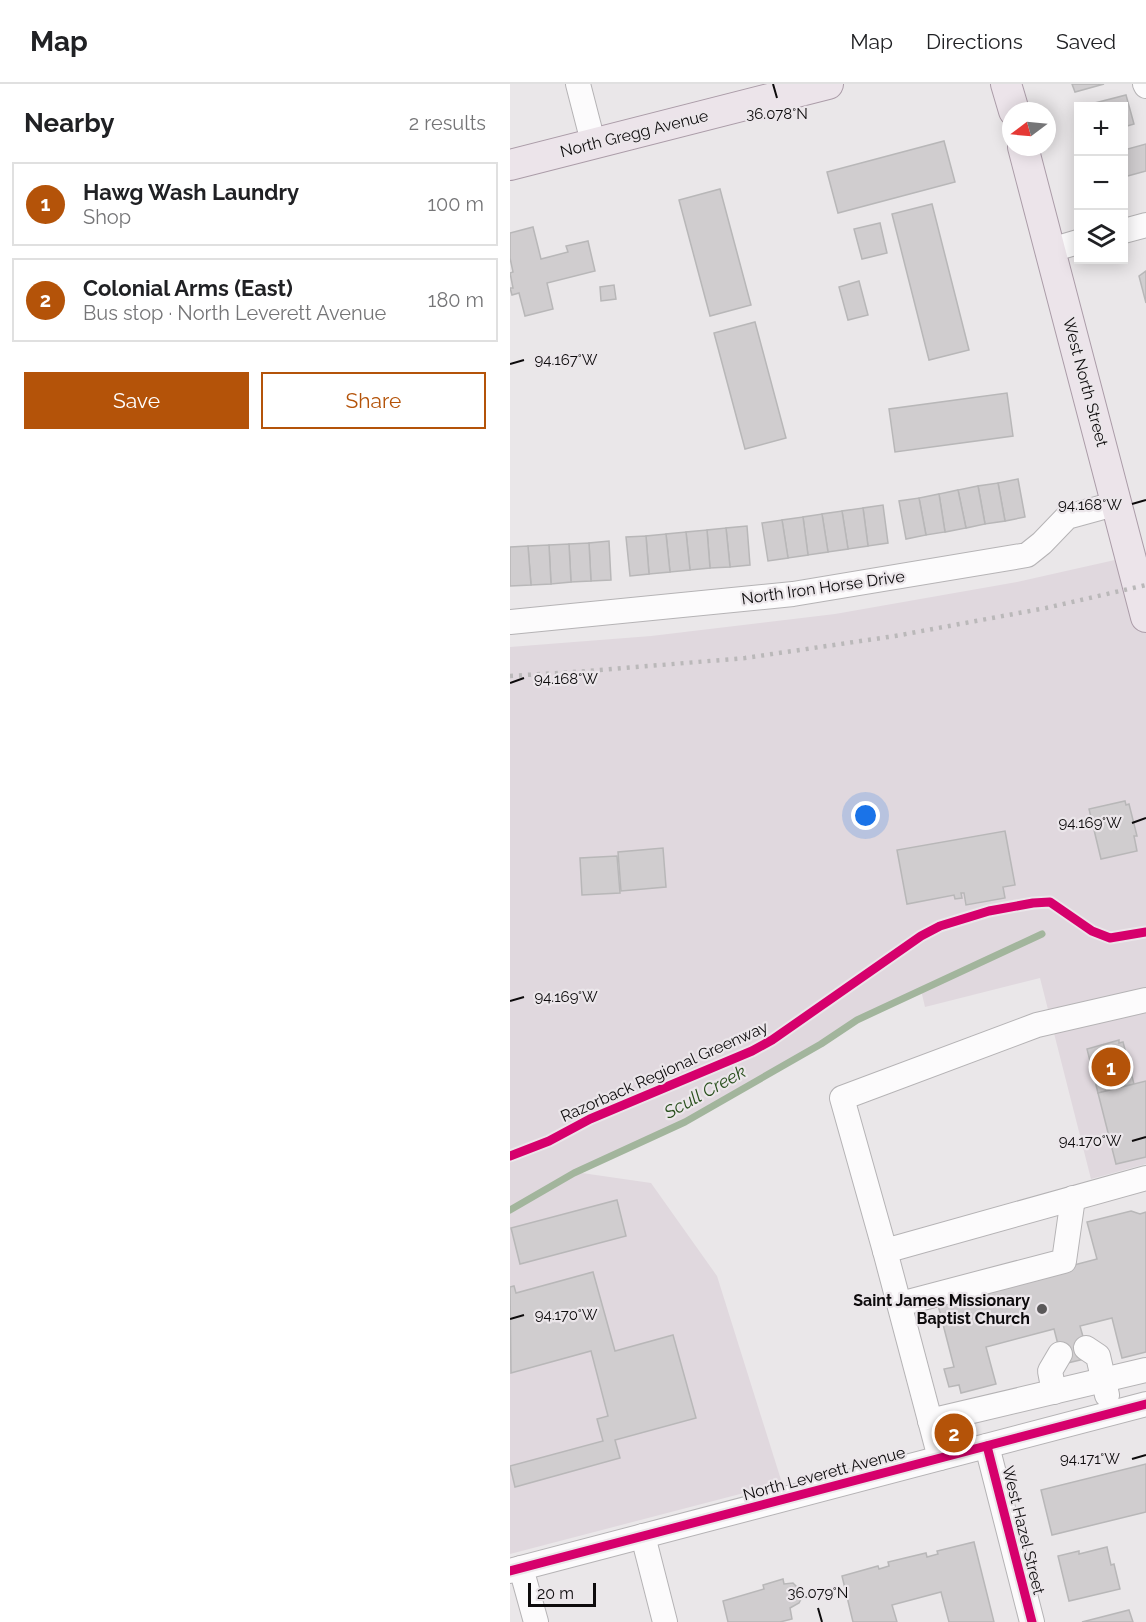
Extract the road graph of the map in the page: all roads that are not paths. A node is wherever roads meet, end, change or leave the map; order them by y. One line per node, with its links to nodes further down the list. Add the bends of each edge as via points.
1 (578, 84): 5 (street)
2 (828, 84): 5 (main road, North Gregg Avenue)
3 (1006, 84): 4 (main road)
4 (1011, 102)
5 (593, 142): 7 (main road, North Gregg Avenue)
6 (1027, 156): 10 (main road, West North Street)
7 (510, 165)
8 (1146, 225): 9 (street)
9 (1128, 230)
10 (1065, 246): 11 (main road, West North Street)
11 (1118, 503): 12 (main road, West North Street); 13 (street, North Iron Horse Drive, via 1067,517 1027,555 793,594)
12 (1146, 617)
13 (510, 622)
14 (1146, 1000): 17 (street, via 1037,1025 842,1098)
15 (1146, 1178): 16 (street)
16 (1073, 1198): 17 (street); 18 (street, via 1064,1261)
17 (885, 1251): 18 (street)
18 (900, 1304): 26 (street)
19 (1086, 1348): 22 (street, via 1098,1356)
20 (1060, 1354): 23 (street, via 1050,1371)
21 (1146, 1370): 22 (street)
22 (1103, 1381): 23 (street); 25 (street)
23 (1054, 1392): 26 (street)
24 (1146, 1404): 25 (street, North Leverett Avenue)
25 (1112, 1412): 27 (street, North Leverett Avenue)
26 (930, 1421): 28 (street)
27 (987, 1446): 28 (street, North Leverett Avenue); 33 (street, West Hazel Street)
28 (940, 1458): 29 (street, North Leverett Avenue)
29 (643, 1536): 30 (street, North Leverett Avenue); 32 (street)
30 (515, 1570): 31 (street)
31 (536, 1622)
32 (665, 1622)
33 (1032, 1622)

